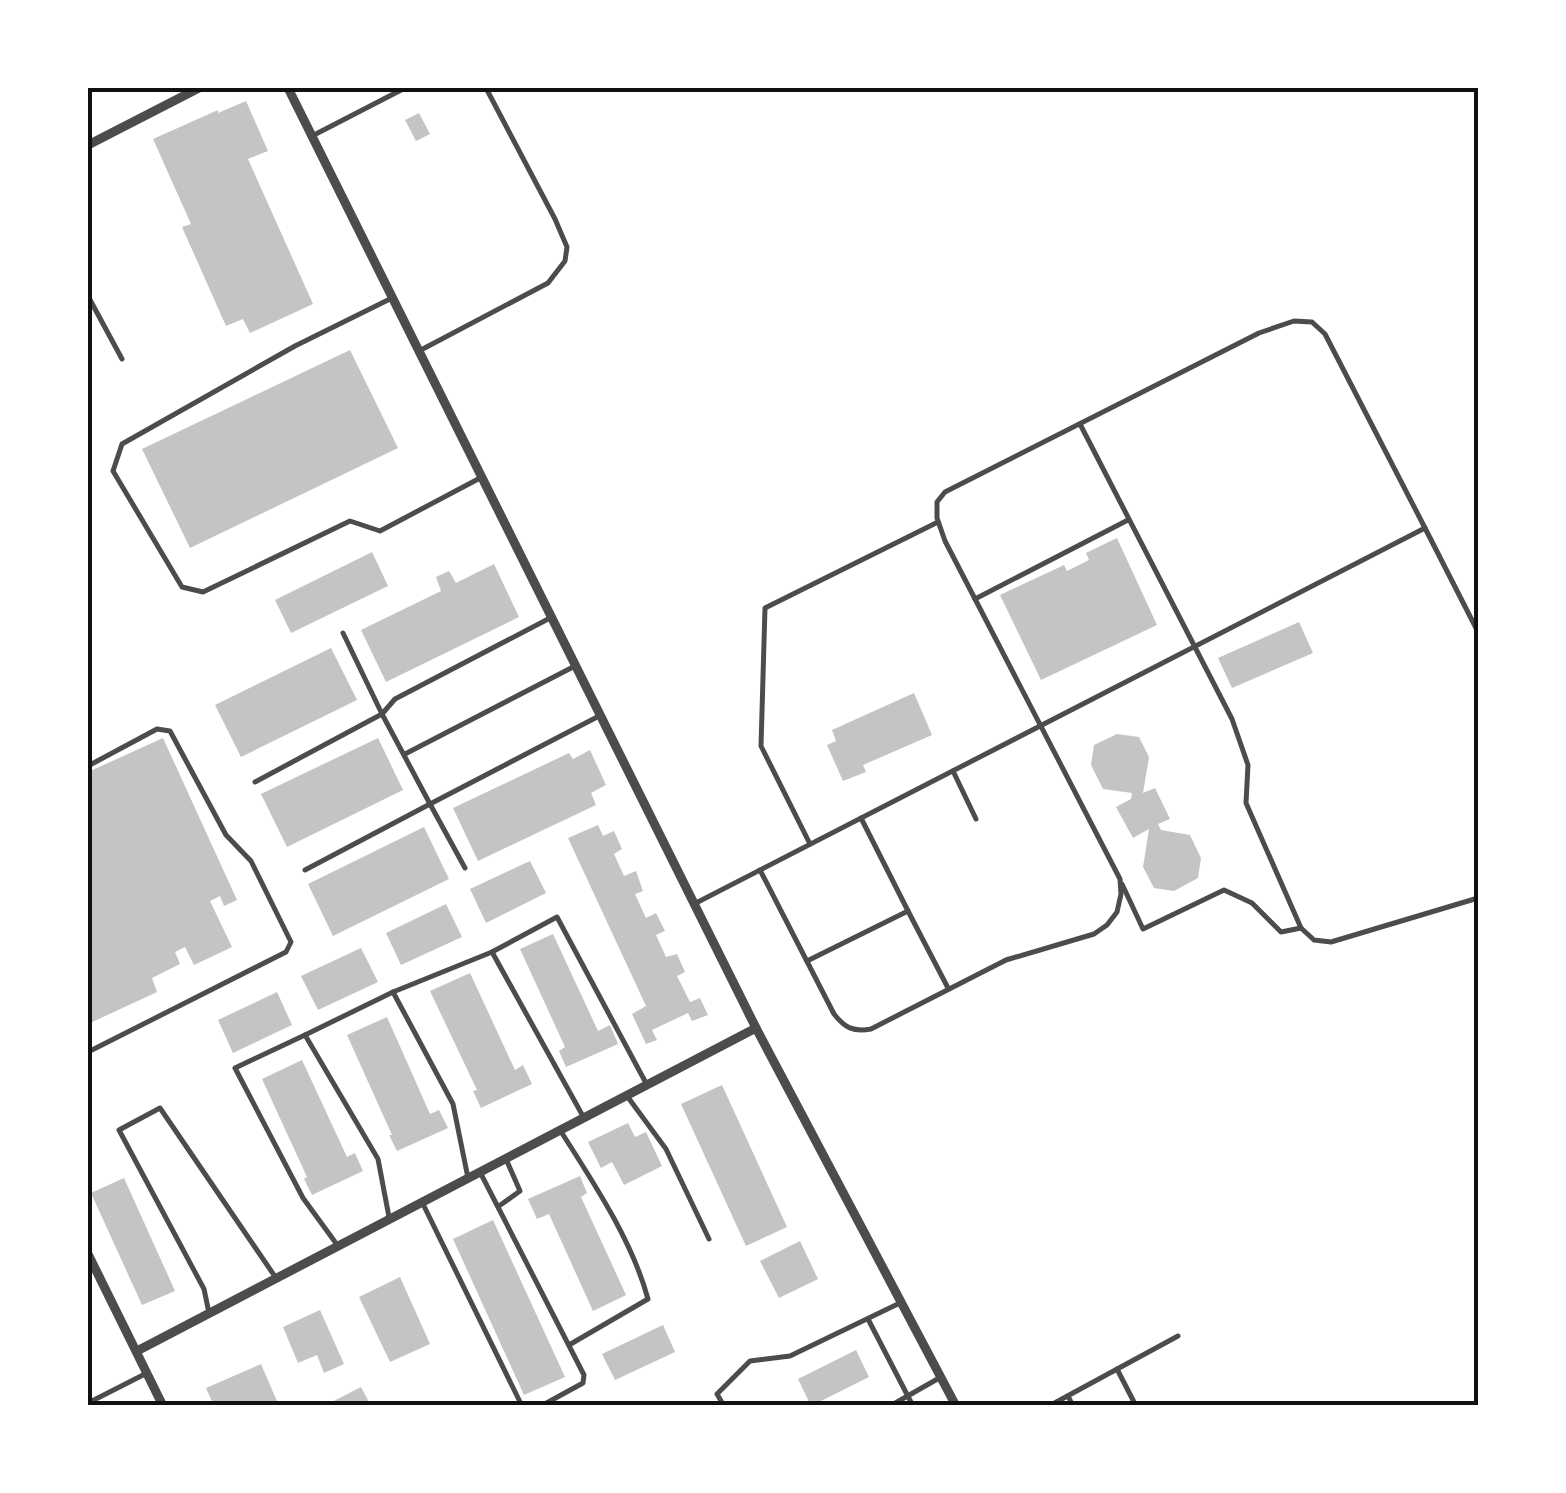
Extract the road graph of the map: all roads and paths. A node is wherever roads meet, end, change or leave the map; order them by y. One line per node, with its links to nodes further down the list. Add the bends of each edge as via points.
1 (199, 88): 6 (street)
2 (288, 88): 5 (street)
3 (405, 88): 5 (lane)
4 (486, 88): 9 (lane, via 555,219 567,247 565,261 548,283)
5 (312, 136): 8 (street)
6 (88, 145)
7 (88, 296): 10 (lane)
8 (392, 298): 9 (street); 12 (lane, via 122,444 113,471 182,587 203,592 350,522 380,531)
9 (419, 350): 12 (street)
10 (122, 359)
11 (1080, 424): 13 (lane); 14 (lane, via 946,492 937,502); 15 (lane, via 1259,333 1294,320 1312,322 1325,334)
12 (482, 477): 17 (street)
13 (1128, 519): 16 (lane); 20 (lane)
14 (938, 522): 16 (lane); 32 (lane, via 765,608 761,746)
15 (1425, 528): 18 (lane); 20 (lane)
16 (975, 599): 24 (lane)
17 (552, 617): 21 (street); 22 (lane, via 395,699)
18 (1478, 632)
19 (343, 633): 22 (lane)
20 (1194, 647): 24 (lane); 40 (lane, via 1232,719 1248,765 1246,803)
21 (576, 666): 23 (street); 25 (lane)
22 (382, 714): 25 (lane); 28 (lane)
23 (600, 716): 29 (lane); 38 (street)
24 (1040, 726): 27 (lane); 36 (lane)
25 (404, 754): 29 (lane)
26 (88, 766): 47 (lane, via 157,729 170,730 292,942 286,952)
27 (952, 771): 30 (lane); 31 (lane)
28 (255, 782)
29 (430, 804): 33 (lane); 34 (lane)
30 (860, 818): 32 (lane); 39 (lane)
31 (976, 819)
32 (810, 844): 35 (lane)
33 (465, 868)
34 (305, 870)
35 (760, 870): 38 (lane); 42 (lane)
36 (1120, 879): 40 (lane, via 1143,929 1224,890 1252,904 1281,932); 43 (lane, via 1117,912 1094,934 1006,960)
37 (1478, 898): 40 (lane, via 1331,942 1314,940)
38 (694, 904): 45 (street)
39 (908, 911): 42 (lane); 43 (lane)
40 (1301, 928)
41 (492, 952): 44 (lane); 48 (lane, via 557,917); 50 (lane)
42 (807, 961): 43 (lane, via 834,1014 857,1031)
43 (948, 989)
44 (393, 992): 46 (lane); 54 (lane, via 453,1104)
45 (756, 1028): 48 (street); 62 (street)
46 (305, 1036): 57 (lane, via 378,1158); 59 (lane, via 235,1068 303,1198)
47 (88, 1052)
48 (647, 1085): 49 (street)
49 (627, 1096): 50 (street); 58 (lane, via 666,1149)
50 (584, 1118): 51 (street)
51 (560, 1130): 52 (street); 66 (lane, via 596,1187 648,1299)
52 (506, 1159): 53 (street); 56 (lane, via 520,1191)
53 (480, 1172): 54 (street); 56 (lane)
54 (468, 1178): 55 (street)
55 (422, 1202): 57 (street); 75 (lane)
56 (498, 1207): 66 (lane)
57 (390, 1219): 59 (street)
58 (709, 1239)
59 (338, 1246): 61 (street)
60 (88, 1254): 67 (street)
61 (276, 1278): 63 (street); 63 (lane, via 160,1108 119,1130 204,1289)
62 (902, 1302): 64 (lane); 70 (street)
63 (209, 1313): 67 (street)
64 (868, 1318): 71 (lane); 77 (lane, via 790,1356 750,1360 717,1394)
65 (1178, 1336): 68 (lane)
66 (569, 1345): 76 (lane, via 585,1380)
67 (137, 1351): 69 (street)
68 (1117, 1369): 72 (lane); 83 (lane)
69 (148, 1373): 73 (lane); 74 (street)
70 (942, 1378): 71 (lane); 80 (street)
71 (908, 1396): 78 (lane); 79 (lane)
72 (1068, 1396): 81 (lane); 82 (lane)
73 (88, 1403)
74 (163, 1406)
75 (522, 1406)
76 (541, 1406)
77 (724, 1406)
78 (890, 1406)
79 (913, 1406)
80 (956, 1406)
81 (1049, 1406)
82 (1072, 1406)
83 (1136, 1406)

